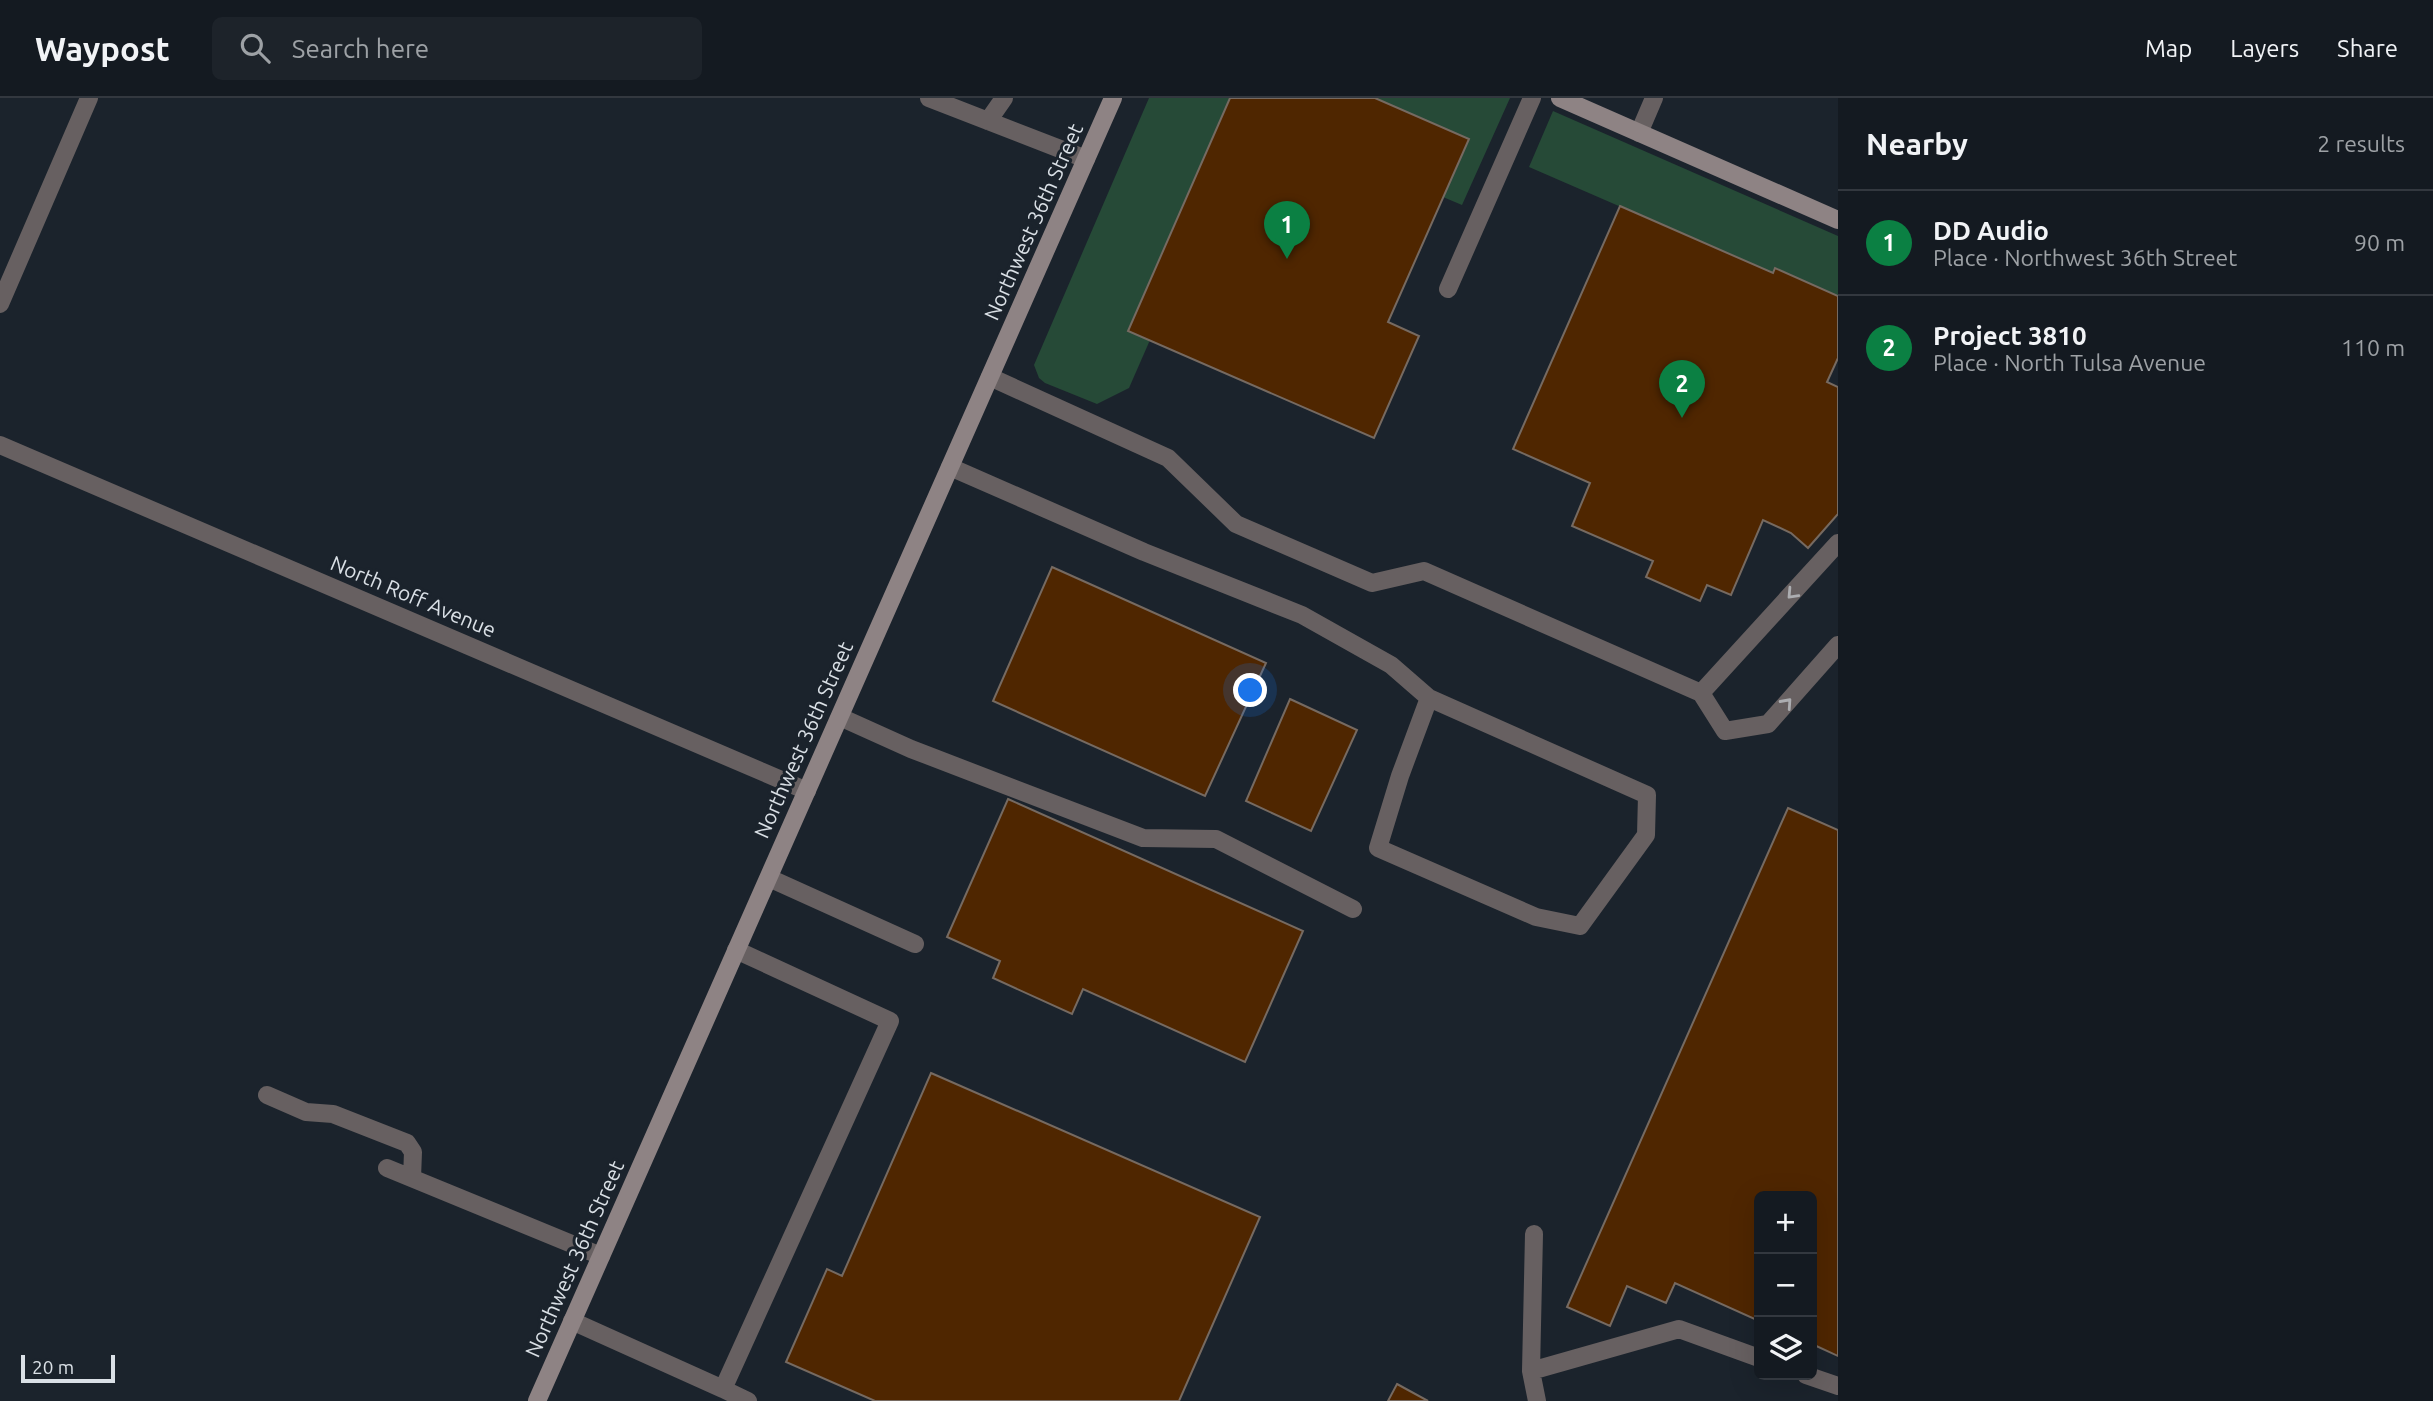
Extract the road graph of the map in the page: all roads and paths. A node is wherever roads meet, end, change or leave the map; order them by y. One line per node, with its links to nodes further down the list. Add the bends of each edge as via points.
1 (89, 98): 13 (street)
2 (929, 98): 8 (street)
3 (1004, 98): 8 (street)
4 (1113, 98): 10 (main road, Northwest 36th Street)
5 (1532, 98): 12 (street)
6 (1560, 98): 9 (main road)
7 (1654, 98): 9 (street)
8 (988, 121): 10 (street)
9 (1639, 133): 11 (main road)
10 (1086, 159): 14 (main road, Northwest 36th Street)
11 (1838, 220)
12 (1448, 289)
13 (0, 304)
14 (990, 377): 16 (main road, Northwest 36th Street); 19 (street, via 1168,458 1236,524 1372,583 1424,571)
15 (0, 445): 22 (street, North Roff Avenue)
16 (950, 467): 20 (street, via 1302,615 1391,665); 21 (main road, Northwest 36th Street)
17 (1838, 543): 19 (street, one-way to 19)
18 (1838, 645): 19 (street, one-way to 18, via 1725,731 1768,724)
19 (1701, 693)
20 (1429, 698): 20 (street, via 1647,794 1646,835 1580,926 1536,917 1378,848)
21 (839, 717): 22 (main road, Northwest 36th Street); 24 (street, via 1143,838 1216,839)
22 (807, 791): 23 (main road, Northwest 36th Street)
23 (768, 878): 25 (street); 26 (main road, Northwest 36th Street)
24 (1353, 909)
25 (915, 944)
26 (736, 950): 31 (main road, Northwest 36th Street); 37 (street, via 890,1021)
27 (267, 1095): 29 (street, via 407,1143 413,1152)
28 (387, 1168): 29 (street)
29 (412, 1178): 31 (street)
30 (1534, 1234): 34 (street)
31 (601, 1256): 32 (main road, Northwest 36th Street)
32 (572, 1321): 37 (street); 38 (main road, Northwest 36th Street)
33 (1754, 1356): 34 (street, via 1679,1329)
34 (1531, 1371): 40 (street)
35 (1817, 1379): 36 (street)
36 (1838, 1386)
37 (723, 1390): 39 (street)
38 (537, 1401)
39 (748, 1401)
40 (1537, 1401)

